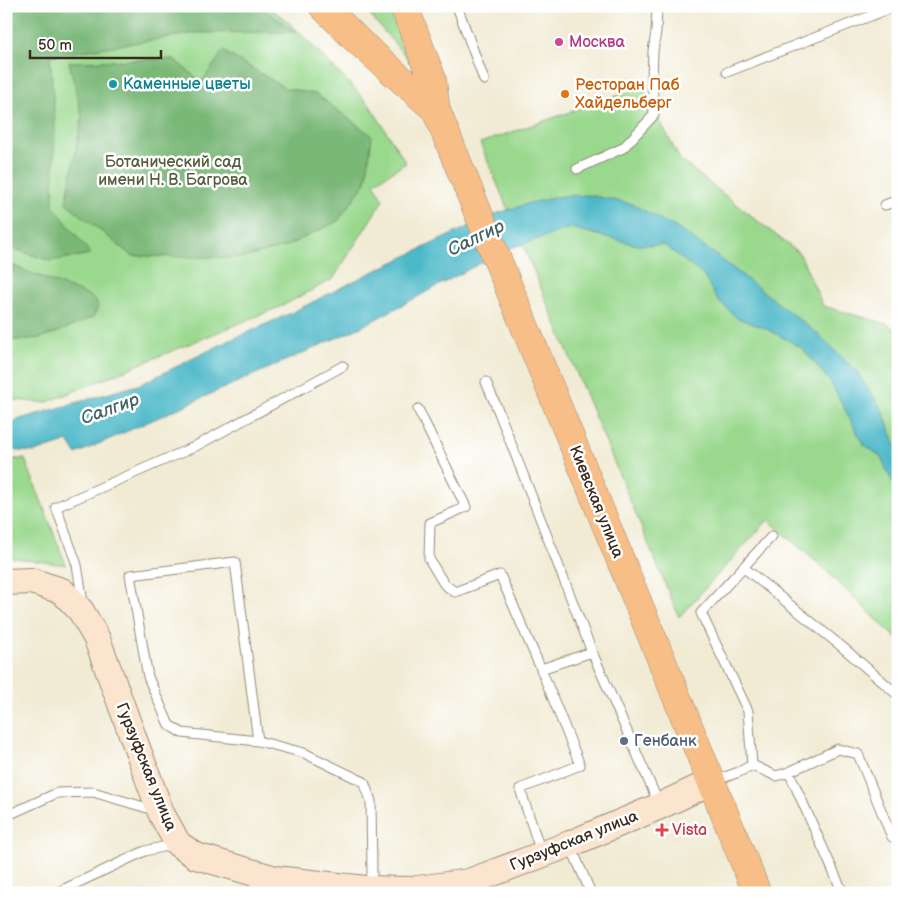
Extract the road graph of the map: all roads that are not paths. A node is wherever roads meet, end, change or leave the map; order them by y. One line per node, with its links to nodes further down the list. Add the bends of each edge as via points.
1 (323, 6): 8 (main road, Киевская улица)
2 (404, 6): 8 (main road, Киевская улица, via 432,79)
3 (457, 6): 7 (lane)
4 (657, 6): 9 (lane, via 652,80 654,115 623,148)
5 (896, 6): 6 (lane)
6 (728, 72)
7 (484, 80)
8 (436, 110): 25 (main road, Киевская улица)
9 (577, 169)
10 (898, 200): 11 (lane)
11 (885, 206)
12 (343, 366): 18 (lane, via 194,447 56,508 77,565)
13 (486, 382): 19 (lane)
14 (418, 408): 20 (lane, via 466,506 430,523 429,559 444,584 455,592 500,575)
15 (772, 536): 16 (lane)
16 (743, 567): 21 (lane); 23 (lane, via 702,613 748,711)
17 (6, 582): 18 (main road, Гурзуфская улица, via 31,581 62,591)
18 (86, 619): 27 (main road, Гурзуфская улица)
19 (592, 652): 20 (lane); 26 (lane)
20 (541, 669): 32 (lane, via 580,765 520,789)
21 (898, 695)
22 (258, 740): 22 (lane, via 182,734 169,725 148,677 130,575 235,562); 34 (lane, via 304,754 364,782 371,801 372,874)
23 (752, 765): 24 (lane, via 776,776); 25 (lane)
24 (789, 772): 29 (lane, via 838,750 858,754); 38 (lane)
25 (711, 782): 26 (main road, Гурзуфская улица); 37 (main road, Киевская улица)
26 (660, 806): 31 (main road, Гурзуфская улица)
27 (161, 813): 28 (lane, via 93,792 57,793); 30 (main road, Гурзуфская улица)
28 (6, 816)
29 (892, 837)
30 (178, 844): 34 (main road, Гурзуфская улица, via 196,856 272,883); 35 (lane, via 145,851)
31 (570, 844): 32 (main road, Гурзуфская улица); 36 (lane)
32 (542, 855): 33 (main road, Гурзуфская улица)
33 (470, 887): 34 (main road, Гурзуфская улица)
34 (366, 889)
35 (56, 893)
36 (591, 893)
37 (758, 893)
38 (843, 893)

